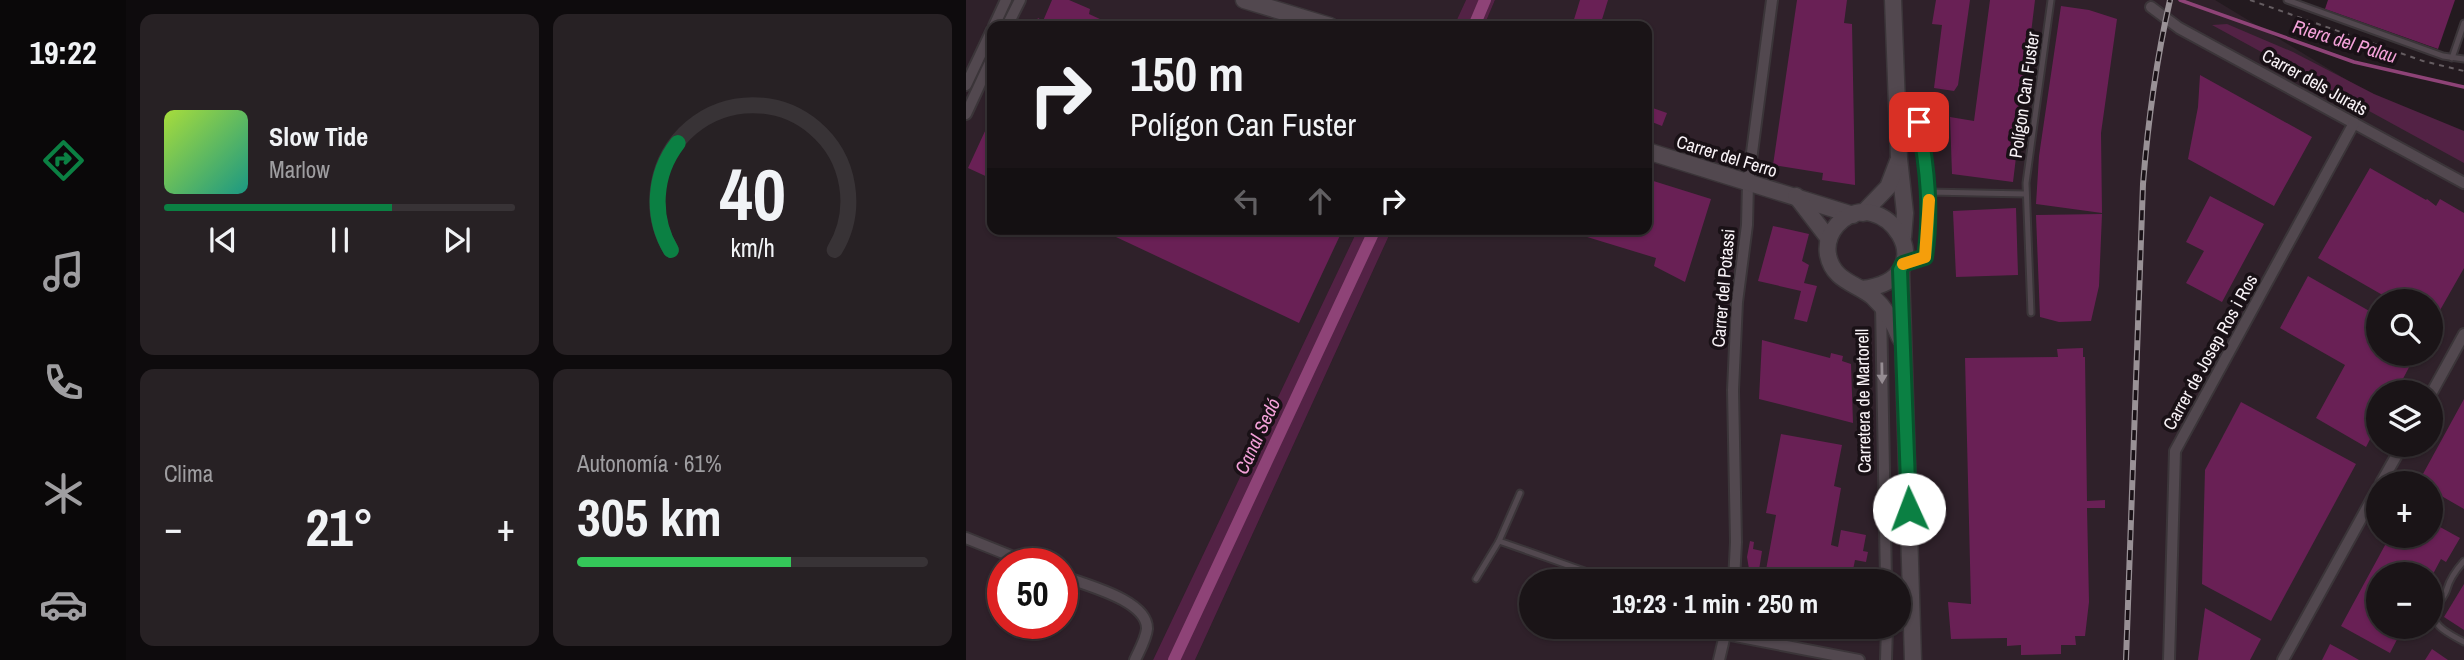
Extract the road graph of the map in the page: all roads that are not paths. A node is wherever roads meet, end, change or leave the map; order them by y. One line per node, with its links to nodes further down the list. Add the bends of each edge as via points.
1 (1006, 0): 9 (street)
2 (1020, 0): 10 (street)
3 (1244, 0): 11 (main road)
4 (1772, 0): 23 (street, Carrer del Potassi)
5 (2051, 0): 26 (lane, Polígon Can Fuster)
6 (2287, 0): 14 (lane)
7 (1893, 1): 18 (main road, Carretera de Martorell)
8 (2151, 7): 20 (street, Carrer dels Jurats, via 2179,28)
9 (996, 21)
10 (1010, 21)
11 (1313, 21)
12 (2464, 23): 14 (lane)
13 (987, 41): 17 (street)
14 (2452, 58): 15 (lane)
15 (2464, 59)
16 (987, 69): 19 (street)
17 (966, 85)
18 (1896, 92): 22 (main road, Carretera de Martorell); 25 (lane, via 1919,122)
19 (966, 114)
20 (2354, 123): 24 (street, Carrer dels Jurats); 58 (street, Carrer de Josep Ros i Ros, via 2175,451)
21 (1652, 154): 23 (main road, Carrer del Ferro)
22 (1899, 159): 28 (main road, Carretera de Martorell, via 1888,187); 29 (main road, Carretera de Martorell)
23 (1748, 183): 27 (main road, Carrer del Ferro); 45 (street, Carrer del Potassi, via 1735,351)
24 (2464, 183)
25 (1929, 192): 26 (lane); 31 (lane, via 1925,257)
26 (2026, 194): 34 (lane, Polígon Can Fuster)
27 (1796, 196): 28 (main road, Carrer del Ferro); 30 (main road)
28 (1858, 214): 29 (main road, via 1886,219); 30 (main road, Carretera de Martorell, via 1839,224)
29 (1903, 237): 31 (main road, Carretera de Martorell, via 1906,254)
30 (1829, 239): 32 (main road, Carretera de Martorell, via 1833,268 1848,284)
31 (1902, 267): 32 (main road, via 1883,285); 36 (main road, Carretera de Martorell)
32 (1862, 289): 33 (main road, Carretera de Martorell)
33 (1881, 305): 36 (main road, Carretera de Martorell); 46 (street, Carretera de Martorell, one-way to 46)
34 (2031, 313)
35 (2464, 334): 37 (street)
36 (1903, 347): 47 (main road, Carretera de Martorell)
37 (2439, 380)
38 (1520, 493): 41 (lane)
39 (2366, 510): 59 (street)
40 (966, 538): 42 (street)
41 (1499, 541): 44 (lane); 48 (lane)
42 (991, 548)
43 (2464, 561): 53 (lane, via 2448,582 2433,617)
44 (1579, 569)
45 (1735, 569)
46 (1886, 569)
47 (1910, 569)
48 (1476, 579)
49 (1078, 582): 54 (street, via 1133,604 1145,618 1147,631)
50 (1911, 600): 57 (main road, Carretera de Martorell)
51 (1724, 639): 55 (street)
52 (1766, 639): 56 (street)
53 (2464, 642)
54 (1135, 660)
55 (1719, 660)
56 (1859, 660)
57 (1913, 660)
58 (2169, 660)
59 (2283, 660)

